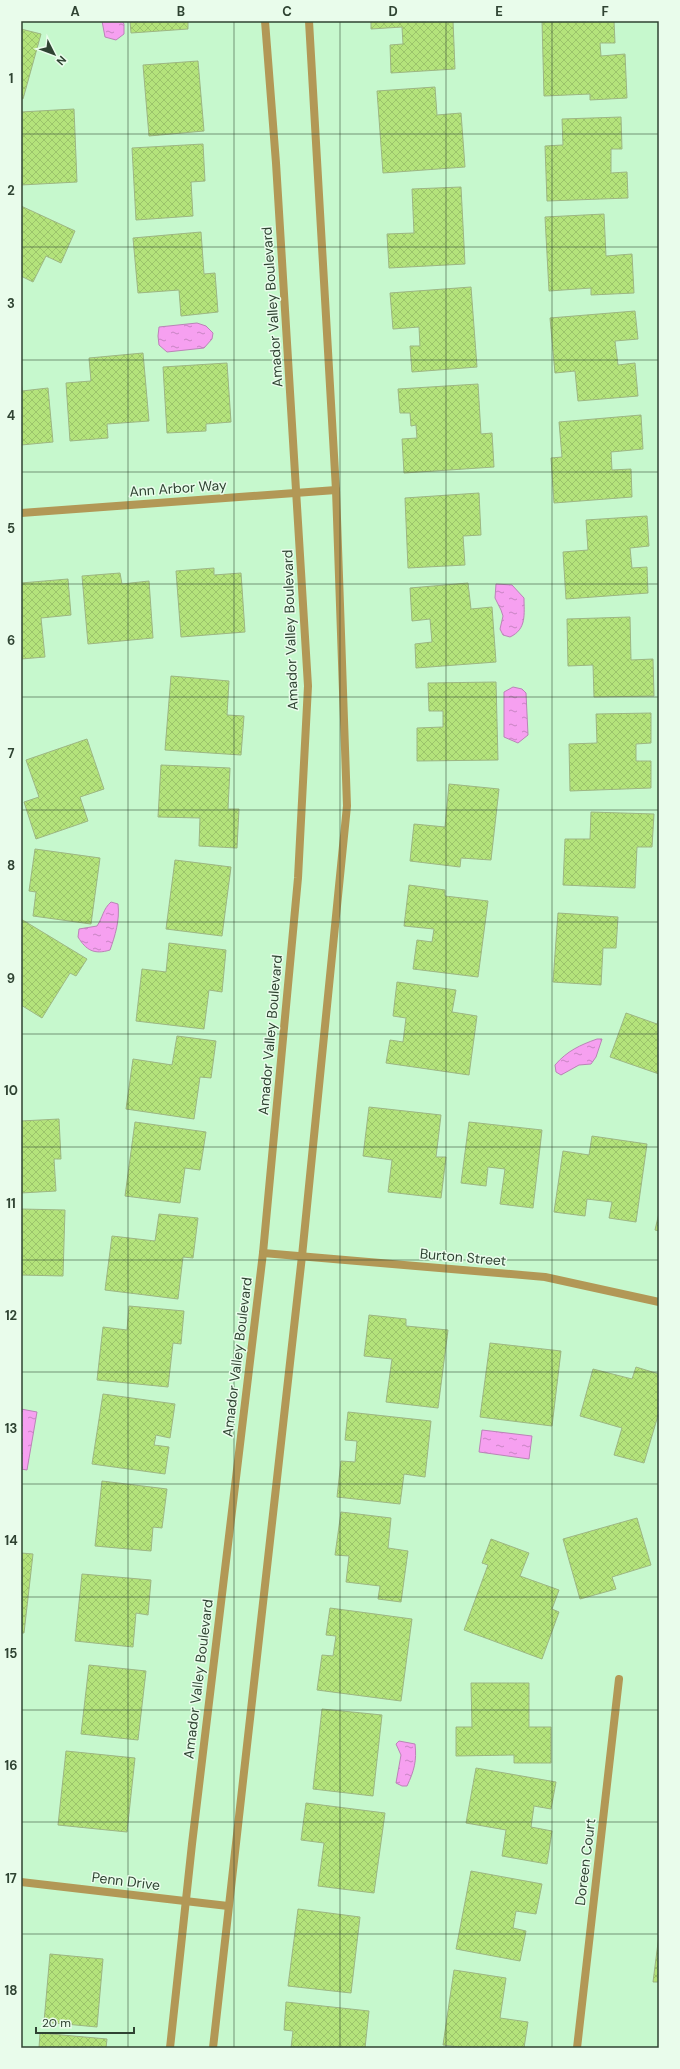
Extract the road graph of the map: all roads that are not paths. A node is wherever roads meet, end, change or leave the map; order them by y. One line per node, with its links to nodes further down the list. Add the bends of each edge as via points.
1 (265, 21): 4 (street, Amador Valley Boulevard)
2 (309, 21): 3 (street)
3 (336, 490): 4 (street, Ann Arbor Way); 7 (street, via 347,806)
4 (297, 493): 5 (street, Ann Arbor Way); 6 (street, Amador Valley Boulevard, via 308,686 298,878)
5 (21, 513)
6 (263, 1253): 7 (street, Burton Street); 11 (street, Amador Valley Boulevard)
7 (302, 1256): 8 (street, Burton Street, via 545,1277); 12 (street)
8 (659, 1302)
9 (619, 1679): 15 (street, Doreen Court)
10 (21, 1882): 11 (street, Penn Drive)
11 (185, 1901): 12 (street, Penn Drive); 13 (street, Amador Valley Boulevard)
12 (228, 1906): 14 (street)
13 (170, 2048)
14 (213, 2048)
15 (577, 2048)

